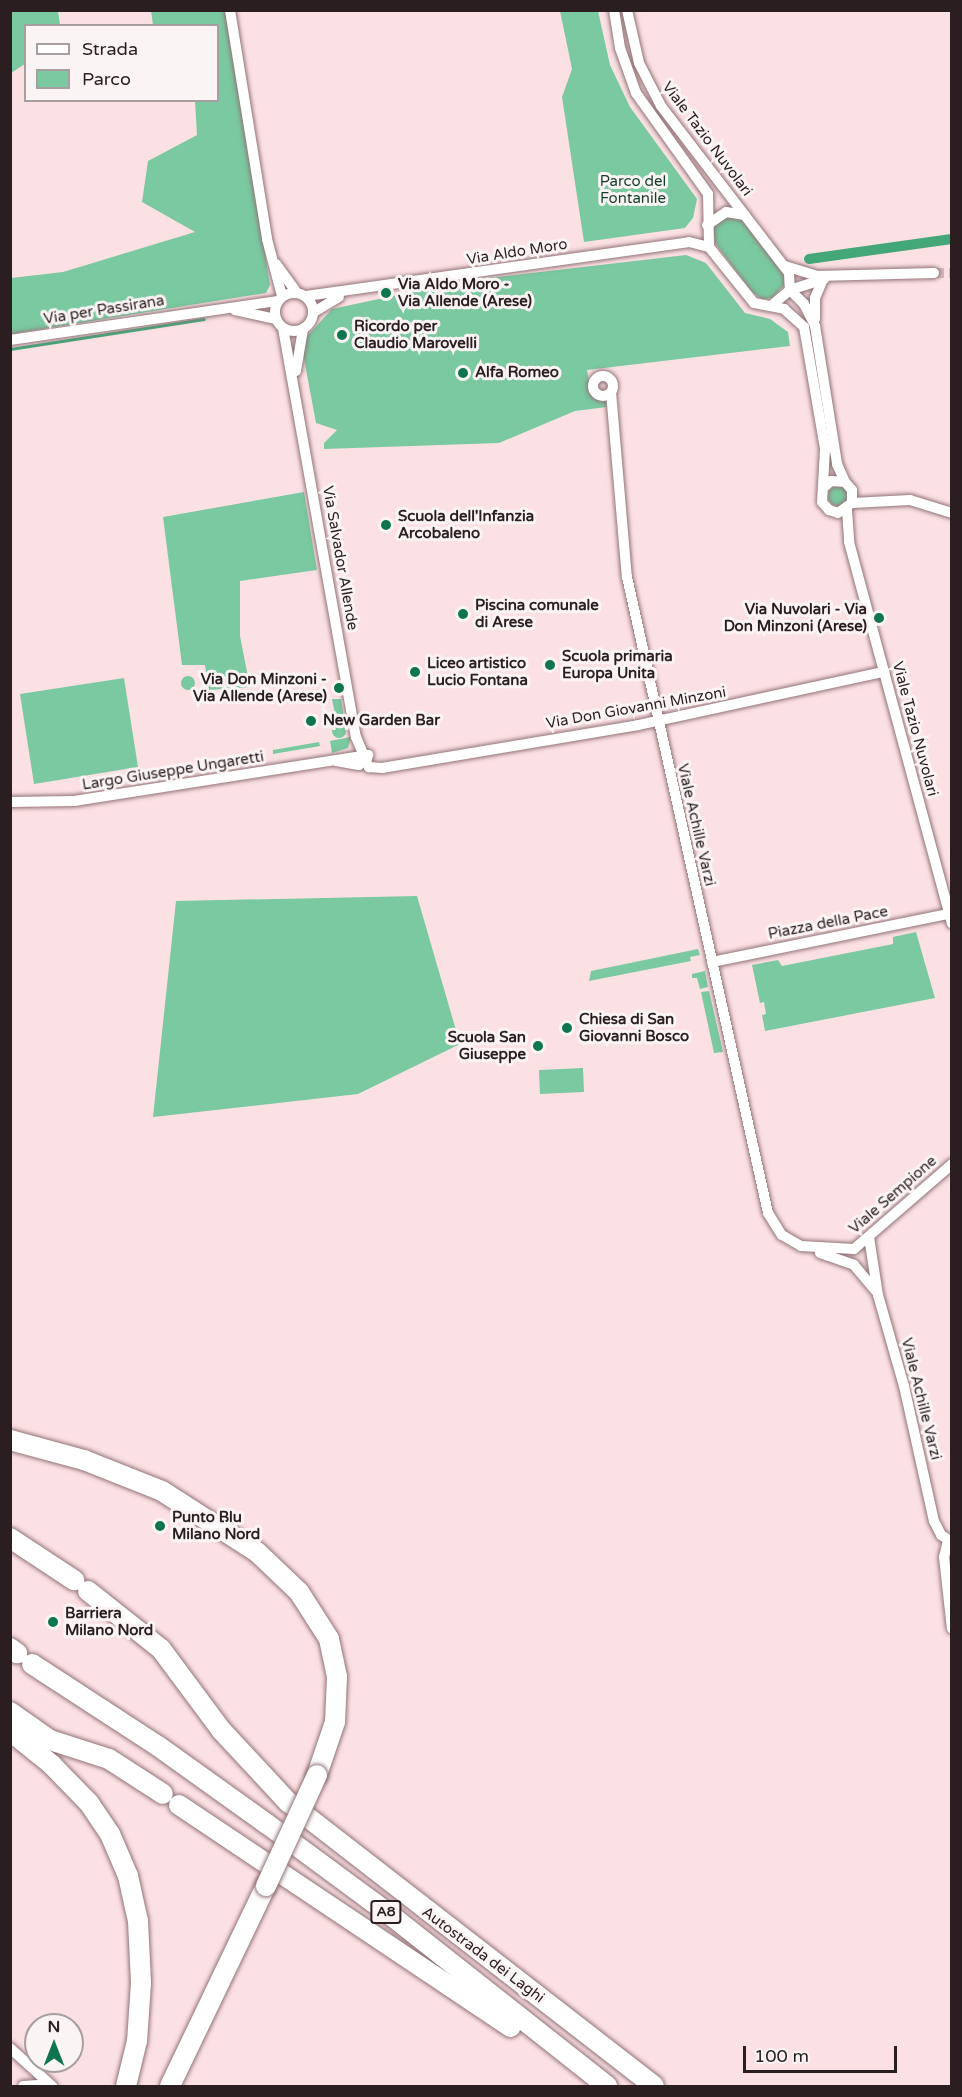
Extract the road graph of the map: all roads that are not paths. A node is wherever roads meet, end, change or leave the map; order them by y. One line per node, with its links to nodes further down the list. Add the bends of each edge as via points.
1 (230, 10): 8 (street)
2 (614, 10): 5 (street, Viale Tazio Nuvolari, via 620,48 636,93 708,194)
3 (627, 10): 4 (street, Viale Tazio Nuvolari, via 636,55 647,83)
4 (745, 215): 5 (street, Viale Tazio Nuvolari, via 726,212); 9 (street, Viale Tazio Nuvolari)
5 (707, 228): 6 (street, Via Aldo Moro); 7 (street, Viale Tazio Nuvolari)
6 (689, 242): 7 (street, Via Aldo Moro); 14 (street, Via Aldo Moro)
7 (709, 247): 17 (street, Viale Tazio Nuvolari, via 746,296 758,305)
8 (272, 258): 15 (street); 16 (street)
9 (785, 266): 11 (street, via 807,274); 13 (street, Viale Tazio Nuvolari)
10 (934, 273): 11 (street)
11 (836, 275): 12 (street)
12 (823, 279): 13 (street); 21 (street, via 815,298)
13 (790, 290): 17 (street); 21 (street, Viale Tazio Nuvolari, via 804,304)
14 (350, 293): 15 (street, Via Aldo Moro); 19 (street, Via Aldo Moro)
15 (301, 294): 16 (street); 19 (street)
16 (280, 299): 18 (street, Via per Passirana); 20 (street)
17 (771, 306): 27 (street, Viale Tazio Nuvolari, via 798,318 807,336 825,449)
18 (202, 310): 20 (street, Via per Passirana, via 243,310); 23 (street, Via per Passirana)
19 (314, 312): 22 (street)
20 (280, 324): 22 (street); 25 (street, Via Salvador Allende)
21 (815, 326): 26 (street, Viale Tazio Nuvolari, via 837,464)
22 (303, 329): 25 (street, Via Salvador Allende)
23 (10, 340)
24 (611, 392): 34 (street, Viale Achille Varzi, via 623,555)
25 (295, 395): 35 (street, Via Salvador Allende, via 355,727)
26 (849, 486): 27 (street, via 831,482); 28 (street); 29 (street)
27 (824, 487): 30 (street, via 822,502)
28 (889, 500): 29 (street); 31 (street, via 928,502)
29 (849, 507): 30 (street); 32 (street, Viale Tazio Nuvolari)
30 (834, 513): 32 (street, Viale Tazio Nuvolari)
31 (951, 513)
32 (849, 542): 33 (street, Viale Tazio Nuvolari)
33 (884, 672): 34 (street, Via Don Giovanni Minzoni); 37 (street, Viale Tazio Nuvolari)
34 (658, 722): 35 (street, Via Don Giovanni Minzoni, via 392,765); 38 (street, Viale Achille Varzi)
35 (365, 758): 36 (street, Largo Giuseppe Ungaretti, via 74,801)
36 (13, 803)
37 (951, 917): 38 (street, Piazza della Pace)
38 (712, 962): 41 (street, Viale Achille Varzi, via 768,1213 782,1235)
39 (951, 1164): 40 (street, Viale Sempione)
40 (869, 1237): 42 (street, Viale Sempione); 44 (street, Viale Achille Varzi)
41 (801, 1246): 42 (street); 43 (street, Viale Achille Varzi)
42 (854, 1248): 43 (street)
43 (854, 1265): 44 (street, Viale Achille Varzi)
44 (878, 1295): 47 (street, Viale Achille Varzi, via 904,1386 934,1521)
45 (10, 1440): 56 (highway, bridge, via 84,1460 162,1491 257,1552 299,1592 330,1639 337,1677 335,1722 317,1775)
46 (10, 1538): 58 (highway, Autostrada dei Laghi / A8, via 81,1586 169,1657 222,1731 288,1802)
47 (950, 1541): 48 (street, via 944,1557)
48 (951, 1629)
49 (20, 1655): 57 (highway, Autostrada dei Laghi / A8, via 267,1824 393,1917)
50 (10, 1712): 57 (highway, A8, via 50,1740 109,1759 550,2054)
51 (10, 1731): 55 (highway, via 51,1764 89,1803 110,1833 128,1876 138,1920 141,1983 137,2041)
52 (10, 2048): 53 (street)
53 (51, 2085): 54 (street)
54 (23, 2086)
55 (126, 2086)
56 (170, 2086)
57 (606, 2086)
58 (654, 2086)

